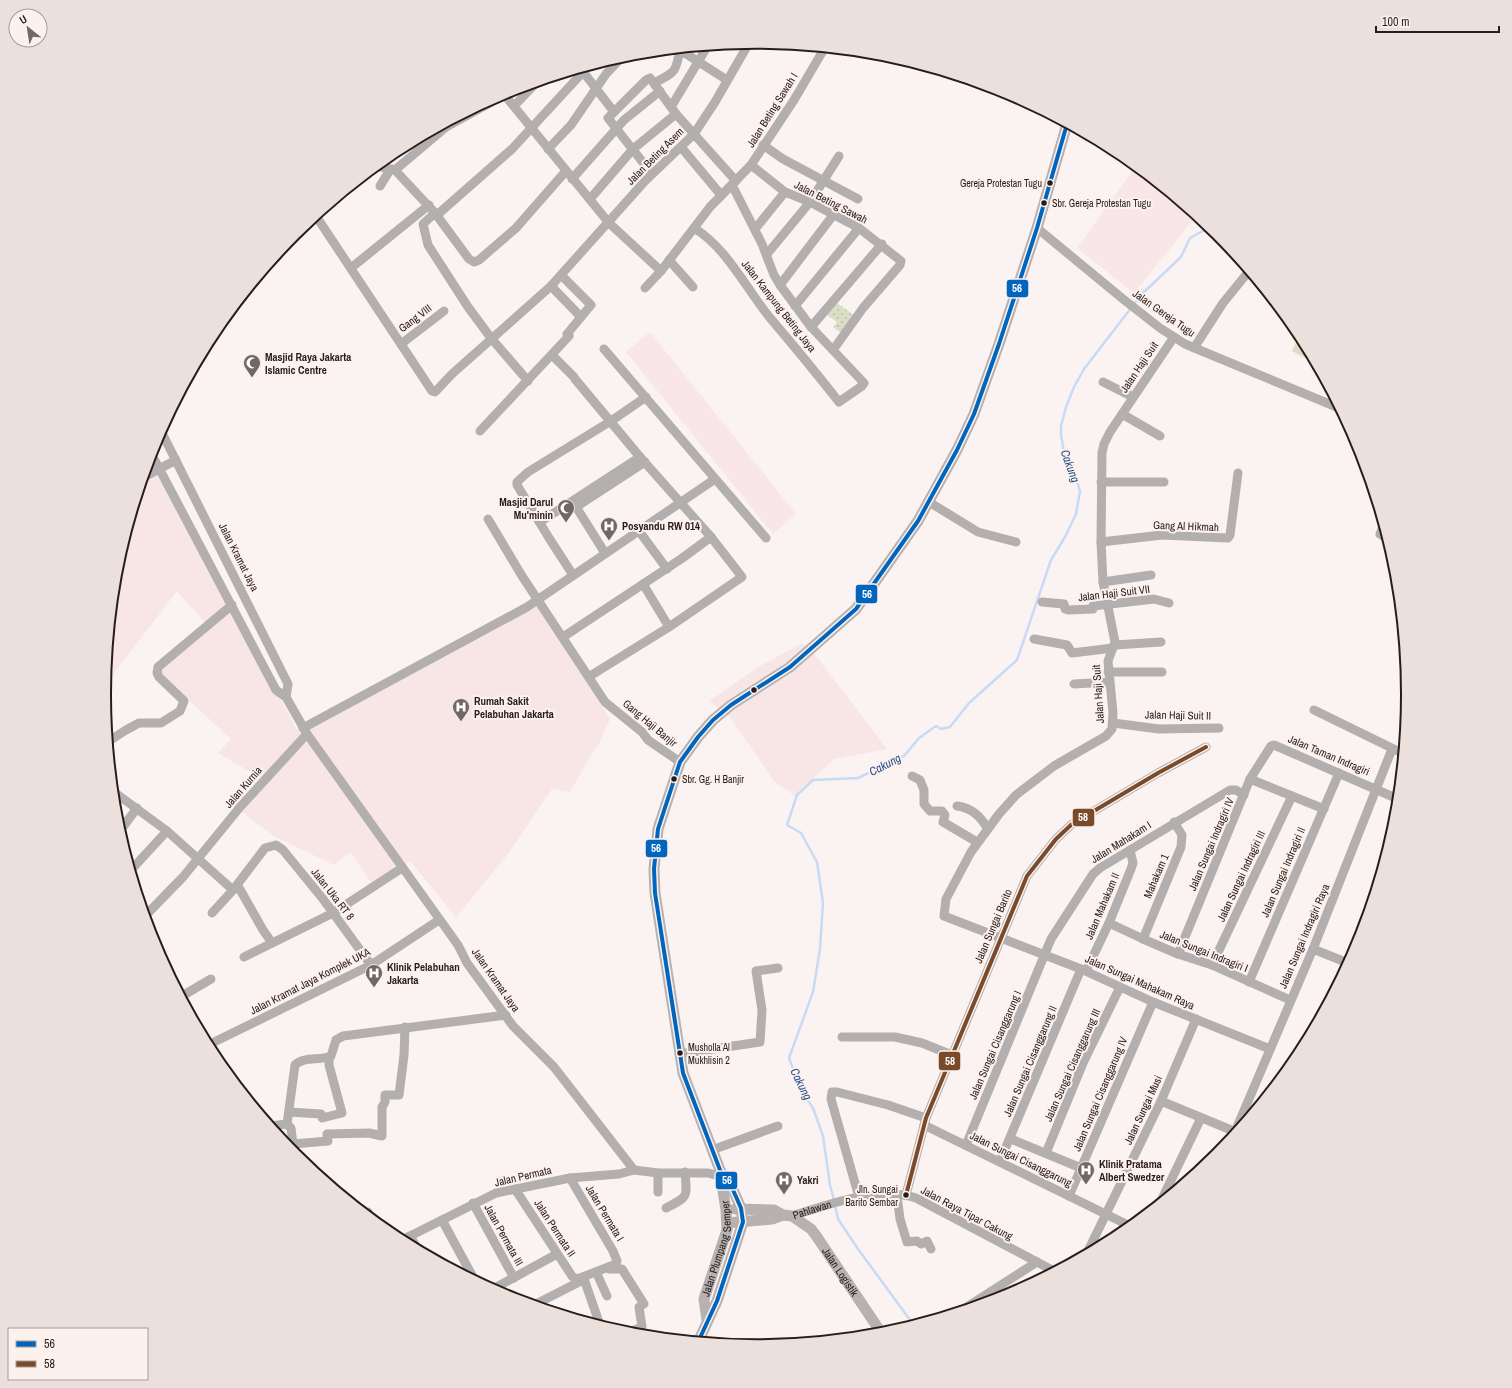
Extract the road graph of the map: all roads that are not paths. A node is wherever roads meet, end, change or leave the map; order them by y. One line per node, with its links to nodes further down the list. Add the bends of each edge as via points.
1 (744, 49): 10 (street, Jalan Beting Asem)
2 (705, 51): 6 (street)
3 (685, 53): 6 (street)
4 (822, 53): 24 (street, Jalan Beting Sawah I)
5 (679, 54): 11 (street, via 676,69)
6 (698, 62): 10 (street); 17 (street)
7 (615, 65): 12 (street)
8 (584, 73): 12 (street)
9 (578, 74): 19 (street)
10 (727, 80): 23 (street, Jalan Beting Asem)
11 (654, 83): 14 (street); 18 (street, via 650,78 647,79)
12 (596, 88): 18 (street); 26 (street, via 571,125)
13 (529, 91): 16 (street)
14 (660, 91): 17 (street); 20 (street, via 636,109)
15 (508, 99): 16 (street)
16 (514, 106): 19 (street)
17 (674, 111): 23 (street); 27 (street)
18 (614, 112): 20 (street, via 609,118)
19 (532, 127): 26 (street); 44 (street, via 512,149)
20 (618, 128): 27 (street); 34 (street)
21 (1066, 129): 50 (main road)
22 (443, 131): 31 (street)
23 (694, 134): 25 (street, Jalan Beting Asem); 36 (street)
24 (763, 145): 29 (street, Jalan Beting Sawah I); 35 (street)
25 (681, 147): 33 (street, Jalan Beting Asem); 39 (street)
26 (548, 149): 32 (street)
27 (632, 149): 33 (street); 40 (street)
28 (838, 156): 35 (street)
29 (751, 165): 36 (street, Jalan Beting Sawah I); 38 (street, Jalan Beting Sawah)
30 (384, 168): 31 (street)
31 (393, 170): 37 (street); 43 (street)
32 (566, 171): 34 (street); 44 (street, via 516,228 480,260 474,262 469,259)
33 (652, 174): 47 (street, Jalan Beting Asem)
34 (572, 179): 40 (street)
35 (824, 181): 41 (street); 42 (street)
36 (734, 183): 39 (street, Jalan Beting Sawah I); 51 (street)
37 (380, 186)
38 (785, 192): 42 (street, Jalan Beting Sawah); 51 (street)
39 (721, 195): 48 (street, Jalan Beting Sawah I)
40 (590, 199): 47 (street)
41 (858, 199)
42 (810, 202): 45 (street, Jalan Beting Sawah); 53 (street)
43 (429, 205): 44 (street); 55 (street)
44 (436, 214): 68 (street, via 423,224 428,245)
45 (834, 214): 49 (street, Jalan Beting Sawah); 60 (street)
46 (319, 220): 55 (street)
47 (609, 223): 56 (street); 57 (street, Jalan Beting Asem)
48 (694, 228): 54 (street, Jalan Beting Sawah I); 72 (street, Jalan Kampung Beting Jaya, via 714,244 840,402 864,383)
49 (859, 228): 52 (street, Jalan Beting Sawah); 63 (street)
50 (1037, 228): 67 (street, Jalan Gereja Tugu, via 1123,299); 93 (main road, via 974,414)
51 (755, 229): 53 (street)
52 (882, 244): 66 (street); 72 (street, Jalan Beting Sawah, via 901,259 900,265 863,308)
53 (767, 254): 60 (street)
54 (669, 260): 56 (street, Jalan Beting Sawah I); 61 (street)
55 (351, 268): 69 (street)
56 (660, 271): 62 (street, Jalan Beting Sawah I)
57 (561, 275): 59 (street, Jalan Beting Asem); 65 (street, via 591,303)
58 (1246, 275): 70 (street)
59 (551, 286): 65 (street); 68 (street, Jalan Beting Asem)
60 (780, 286): 63 (street)
61 (693, 287)
62 (645, 288)
63 (795, 306): 66 (street)
64 (444, 311): 69 (street, Gang VIII)
65 (581, 317): 73 (street)
66 (811, 327): 72 (street)
67 (1174, 337): 70 (street, Jalan Gereja Tugu); 77 (street, Jalan Haji Suit)
68 (491, 338): 69 (street, Jalan Beting Asem, via 435,392); 74 (street)
69 (400, 344)
70 (1194, 348): 78 (street, Jalan Gereja Tugu)
71 (604, 349): 76 (street)
72 (833, 350)
73 (552, 355): 74 (street); 80 (street)
74 (528, 381): 81 (street)
75 (1102, 382): 77 (street)
76 (646, 397): 80 (street); 90 (street)
77 (1133, 397): 79 (street, Jalan Haji Suit)
78 (1332, 405)
79 (1122, 414): 82 (street); 91 (street, Jalan Haji Suit, via 1104,444)
80 (611, 421): 86 (street); 97 (street, via 519,480 517,485)
81 (480, 431)
82 (1160, 436)
83 (164, 438): 85 (street, Jalan Kramat Jaya)
84 (155, 460): 87 (street, Jalan Kramat Jaya)
85 (176, 460): 87 (street); 123 (street, Jalan Kramat Jaya, via 288,684)
86 (642, 460): 94 (street); 95 (street)
87 (159, 468): 88 (street); 112 (street, Jalan Kramat Jaya)
88 (150, 473)
89 (1238, 473): 102 (street, Gang Al Hikmah, via 1228,538 1162,535)
90 (715, 479): 95 (street, Jalan Kurnia); 100 (street)
91 (1102, 482): 92 (street); 102 (street, Jalan Haji Suit)
92 (1164, 482)
93 (929, 502): 101 (street, via 978,532); 133 (main road, via 856,609 790,667 731,705 713,720)
94 (574, 504): 97 (street); 103 (street)
95 (680, 504): 98 (street, Jalan Kurnia); 99 (street)
96 (488, 519): 109 (street)
97 (540, 522): 105 (street)
98 (640, 531): 103 (street, Jalan Kurnia); 104 (street)
99 (711, 537): 104 (street); 114 (street, via 742,577)
100 (766, 538)
101 (1016, 542)
102 (1101, 542): 107 (street, Jalan Haji Suit)
103 (605, 553): 105 (street, Jalan Kurnia)
104 (667, 569): 108 (street)
105 (574, 575): 109 (street, Jalan Kurnia)
106 (1151, 575): 107 (street)
107 (1103, 582): 113 (street, Jalan Haji Suit)
108 (643, 584): 114 (street); 115 (street)
109 (538, 600): 115 (street); 127 (street, Jalan Kurnia)
110 (1042, 602): 113 (street, Jalan Haji Suit VII, via 1064,604 1065,610)
111 (1169, 603): 113 (street, Jalan Haji Suit VII, via 1154,599)
112 (232, 605): 123 (street, Jalan Kramat Jaya, via 276,690); 128 (street, via 158,667 159,677 184,701 180,711 161,723 140,723)
113 (1108, 606): 118 (street, Jalan Haji Suit)
114 (669, 627): 120 (street)
115 (563, 637): 120 (street)
116 (1034, 639): 118 (street, via 1067,646 1073,653)
117 (1161, 642): 118 (street)
118 (1114, 647): 121 (street, Jalan Haji Suit, via 1108,656)
119 (1162, 672): 121 (street)
120 (590, 676): 133 (street, Gang Haji Banjir, via 605,702 642,732 648,740)
121 (1108, 677): 122 (street); 125 (street, Jalan Haji Suit)
122 (1074, 684)
123 (286, 697): 127 (street, Jalan Kramat Jaya)
124 (1314, 710): 131 (street)
125 (1113, 723): 126 (street, Jalan Haji Suit II, via 1159,729); 147 (street, Jalan Haji Suit, via 1110,733 1106,736 1054,766 1016,795)
126 (1220, 728)
127 (305, 731): 151 (street, Jalan Kurnia); 153 (street, Jalan Kramat Jaya)
128 (112, 739)
129 (1271, 746): 134 (street, Jalan Taman Indragiri, via 1274,745); 136 (street, Jalan Sungai Indragiri IV)
130 (1206, 747): 160 (street, Jalan Sungai Barito, via 1084,815 1063,831 1027,876)
131 (1392, 749): 132 (street); 137 (street, Jalan Sungai Indragiri Raya)
132 (1398, 752)
133 (680, 762): 184 (main road, via 658,829 654,869 655,893)
134 (1339, 773): 137 (street, Jalan Taman Indragiri); 144 (street, Jalan Sungai Indragiri II)
135 (912, 776): 149 (street, via 920,780 924,790 924,804 930,811 942,811 945,815 942,822)
136 (1250, 779): 138 (street, Jalan Sungai Indragiri IV); 140 (street)
137 (1376, 788): 141 (street, Jalan Taman Indragiri); 163 (street, Jalan Sungai Indragiri Raya)
138 (1244, 794): 145 (street, Jalan Mahakam I, via 1230,790); 164 (street, Jalan Sungai Indragiri IV)
139 (120, 796): 143 (street)
140 (1292, 796): 144 (street); 169 (street, Jalan Sungai Indragiri III)
141 (1392, 796)
142 (957, 806): 147 (street, via 969,809)
143 (137, 808): 146 (street); 148 (street)
144 (1324, 809): 173 (street, Jalan Sungai Indragiri II)
145 (1174, 822): 150 (street, Jalan Mahakam I); 161 (street, Mahakam 1, via 1182,835 1181,847)
146 (124, 825)
147 (988, 829): 149 (street, Jalan Haji Suit)
148 (167, 830): 151 (street); 152 (street)
149 (977, 842): 160 (street, Jalan Haji Suit, via 946,899 944,916)
150 (1130, 850): 159 (street, Jalan Mahakam II, via 1133,863); 165 (street, Jalan Mahakam I, via 1093,874 1051,939)
151 (199, 858): 154 (street); 155 (street, Jalan Kurnia)
152 (135, 866)
153 (402, 868): 157 (street); 158 (street, Jalan Kramat Jaya)
154 (236, 888): 156 (street); 157 (street, Jalan Uka RT 8, via 265,848 276,845); 162 (street)
155 (149, 912)
156 (212, 913)
157 (333, 913): 162 (street); 168 (street, Jalan Uka RT 8)
158 (439, 920): 168 (street, Jalan Kramat Jaya Komplek UKA); 178 (street, Jalan Kramat Jaya)
159 (1109, 923): 161 (street, Jalan Sungai Indragiri I); 171 (street, Jalan Mahakam II)
160 (1001, 937): 165 (street, Jalan Sungai Mahakam Raya); 185 (street, Jalan Sungai Barito)
161 (1142, 939): 164 (street, Jalan Sungai Indragiri I)
162 (272, 943): 166 (street)
163 (1313, 949): 167 (street); 176 (street, Jalan Sungai Indragiri Raya)
164 (1178, 954): 169 (street, Jalan Sungai Indragiri I)
165 (1046, 955): 171 (street, Jalan Sungai Mahakam Raya); 199 (street, Jalan Sungai Cisanggarung I)
166 (244, 957)
167 (1343, 961)
168 (371, 965): 182 (street, Jalan Kramat Jaya Komplek UKA)
169 (1212, 965): 173 (street, Jalan Sungai Indragiri I)
170 (778, 968): 184 (street, via 756,971 762,1010 760,1042)
171 (1084, 970): 174 (street, Jalan Sungai Mahakam Raya); 196 (street, Jalan Sungai Cisanggarung II)
172 (211, 979): 175 (street)
173 (1249, 982): 176 (street, Jalan Sungai Indragiri I)
174 (1120, 987): 177 (street, Jalan Sungai Mahakam Raya); 201 (street, Jalan Sungai Cisanggarung III, via 1083,1063)
175 (186, 994)
176 (1290, 1000): 183 (street, Jalan Sungai Indragiri Raya)
177 (1153, 1002): 179 (street, Jalan Sungai Mahakam Raya); 203 (street, Jalan Sungai Cisanggarung IV)
178 (506, 1015): 180 (street); 204 (street, Jalan Kramat Jaya, via 513,1026 554,1067)
179 (1196, 1019): 183 (street, Jalan Sungai Mahakam Raya); 187 (street, Jalan Sungai Musi)
180 (405, 1027): 186 (street, via 343,1036 336,1040 332,1055); 198 (street, via 399,1095 385,1095 382,1107 382,1136 369,1133 327,1134 328,1141)
181 (842, 1037): 185 (street, via 895,1037 918,1042)
182 (214, 1042)
183 (1270, 1048): 190 (street, Jalan Sungai Indragiri Raya)
184 (679, 1054): 200 (main road, via 683,1073)
185 (952, 1055): 191 (street, Jalan Sungai Barito)
186 (329, 1057): 188 (street, via 303,1060 295,1065); 188 (street, via 342,1113 322,1118 321,1114)
187 (1161, 1101): 189 (street); 222 (street, Jalan Sungai Musi)
188 (289, 1112): 192 (street)
189 (1201, 1118): 195 (street); 211 (street)
190 (1241, 1119)
191 (925, 1122): 199 (street, Jalan Sungai Cisanggarung); 213 (street, Jalan Sungai Barito); 215 (street, Jalan Sungai Cisanggarung, via 888,1106 832,1092 831,1099)
192 (287, 1124): 193 (street); 197 (street, via 291,1128)
193 (277, 1125)
194 (778, 1126): 200 (street)
195 (1230, 1131)
196 (1011, 1139): 201 (street); 202 (street, Jalan Sungai Cisanggarung II)
197 (293, 1142)
198 (294, 1144)
199 (966, 1145): 202 (street, Jalan Sungai Cisanggarung)
200 (712, 1150): 207 (main road)
201 (1046, 1153): 203 (street)
202 (1000, 1161): 214 (street, Jalan Sungai Cisanggarung)
203 (1081, 1168): 214 (street, Jalan Sungai Cisanggarung IV)
204 (634, 1170): 206 (street); 208 (street, Jalan Permata, via 619,1174)
205 (685, 1172): 206 (street); 207 (street); 218 (street, via 686,1195)
206 (658, 1173): 210 (street)
207 (722, 1174): 219 (main road, Jalan Plumpang Semper); 220 (main road, Jalan Plumpang Semper)
208 (570, 1178): 209 (street, Jalan Permata); 236 (street, Jalan Permata I, via 617,1261 616,1264)
209 (515, 1188): 217 (street, Jalan Permata); 230 (street, Jalan Permata II)
210 (658, 1192)
211 (1165, 1192)
212 (897, 1195): 213 (street, Jalan Raya Tipar Cakung); 215 (street, Jalan Raya Tipar Cakung); 229 (street, via 900,1219 907,1242 916,1240 921,1244 927,1241)
213 (906, 1195): 231 (street, Jalan Raya Tipar Cakung)
214 (1069, 1196): 222 (street, Jalan Sungai Cisanggarung)
215 (859, 1197): 216 (street, Jalan Raya Tipar Cakung)
216 (841, 1201): 221 (street, Pahlawan)
217 (473, 1203): 223 (street, Jalan Permata); 235 (street, Jalan Permata III)
218 (666, 1208)
219 (741, 1208): 220 (main road, Pahlawan); 221 (main road, Pahlawan, via 774,1210); 224 (main road, Jalan Plumpang Semper)
220 (726, 1210): 225 (main road, Jalan Plumpang Semper)
221 (788, 1215): 224 (main road, Pahlawan); 244 (main road, Jalan Logistik, via 817,1237)
222 (1106, 1215): 226 (street, Jalan Sungai Cisanggarung); 228 (street, Jalan Sungai Musi)
223 (442, 1220): 227 (street, Jalan Permata); 233 (street)
224 (743, 1222): 225 (main road, Pahlawan); 242 (main road, Jalan Plumpang Semper, via 717,1301)
225 (727, 1223): 242 (main road, Jalan Plumpang Semper, via 704,1299)
226 (1124, 1223)
227 (408, 1237)
228 (1091, 1245)
229 (931, 1249)
230 (557, 1254): 235 (street); 236 (street, Jalan Permata II)
231 (1037, 1262): 232 (street, Jalan Raya Tipar Cakung); 239 (street)
232 (1049, 1268)
233 (470, 1271)
234 (597, 1274): 236 (street); 238 (street); 243 (street, via 611,1269 622,1269 643,1304 639,1307 642,1327)
235 (514, 1278): 237 (street)
236 (580, 1279): 240 (street); 241 (street, Jalan Permata II)
237 (500, 1286)
238 (607, 1296)
239 (979, 1299)
240 (540, 1302)
241 (597, 1319)
242 (707, 1320): 245 (main road, Jalan Plumpang Semper)
243 (639, 1328)
244 (878, 1328)
245 (700, 1336)

